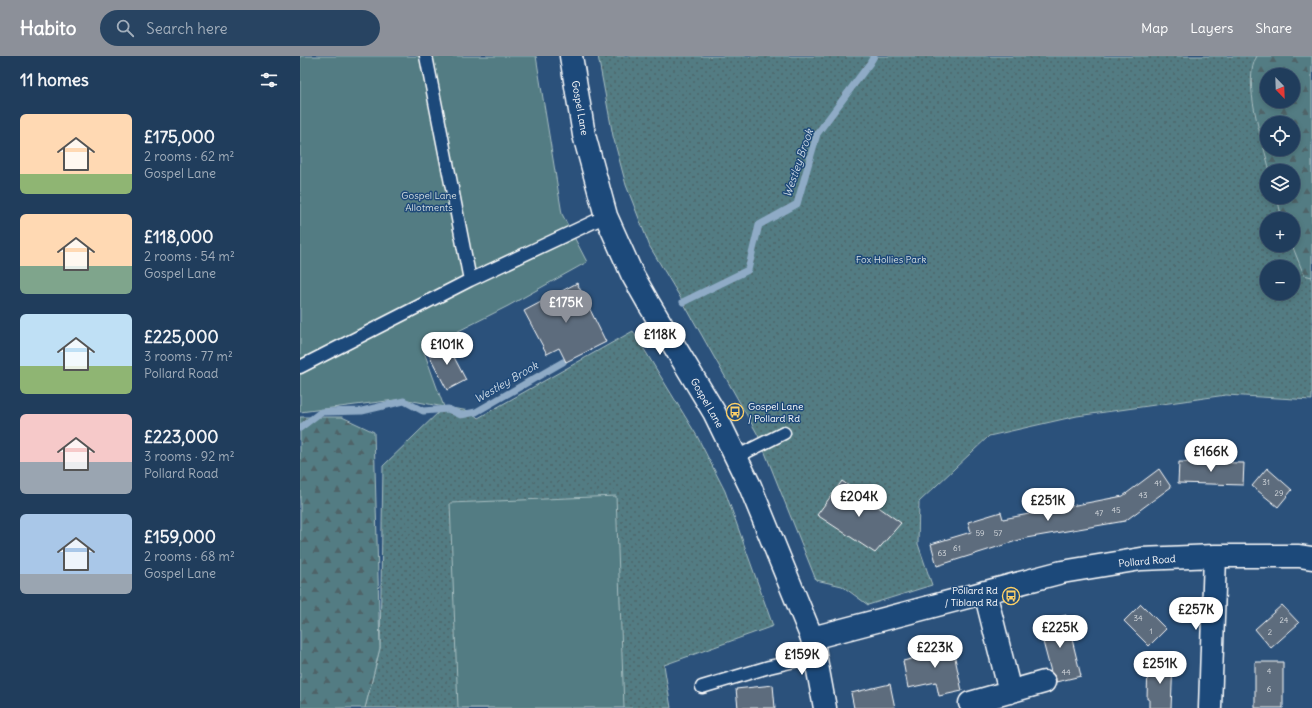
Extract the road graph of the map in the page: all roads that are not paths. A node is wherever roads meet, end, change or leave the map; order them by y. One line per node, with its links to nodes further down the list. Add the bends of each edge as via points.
1 (426, 56): 4 (lane)
2 (571, 56): 3 (street, Gospel Lane, via 584,135)
3 (606, 216): 4 (lane); 7 (street, Gospel Lane, via 632,274 714,412)
4 (470, 280): 5 (lane)
5 (300, 367)
6 (784, 433): 7 (lane)
7 (736, 457): 11 (street, Gospel Lane)
8 (1215, 556): 9 (street, Pollard Road); 10 (street, Pollard Road, via 1134,560 1062,572); 17 (street)
9 (1312, 558)
10 (985, 592): 11 (street, Pollard Road); 14 (street)
11 (814, 647): 13 (lane, via 769,667); 16 (street, Gospel Lane)
12 (1044, 682): 14 (street)
13 (702, 687)
14 (1010, 692): 15 (street)
15 (970, 703)
16 (825, 708)
17 (1210, 708)

